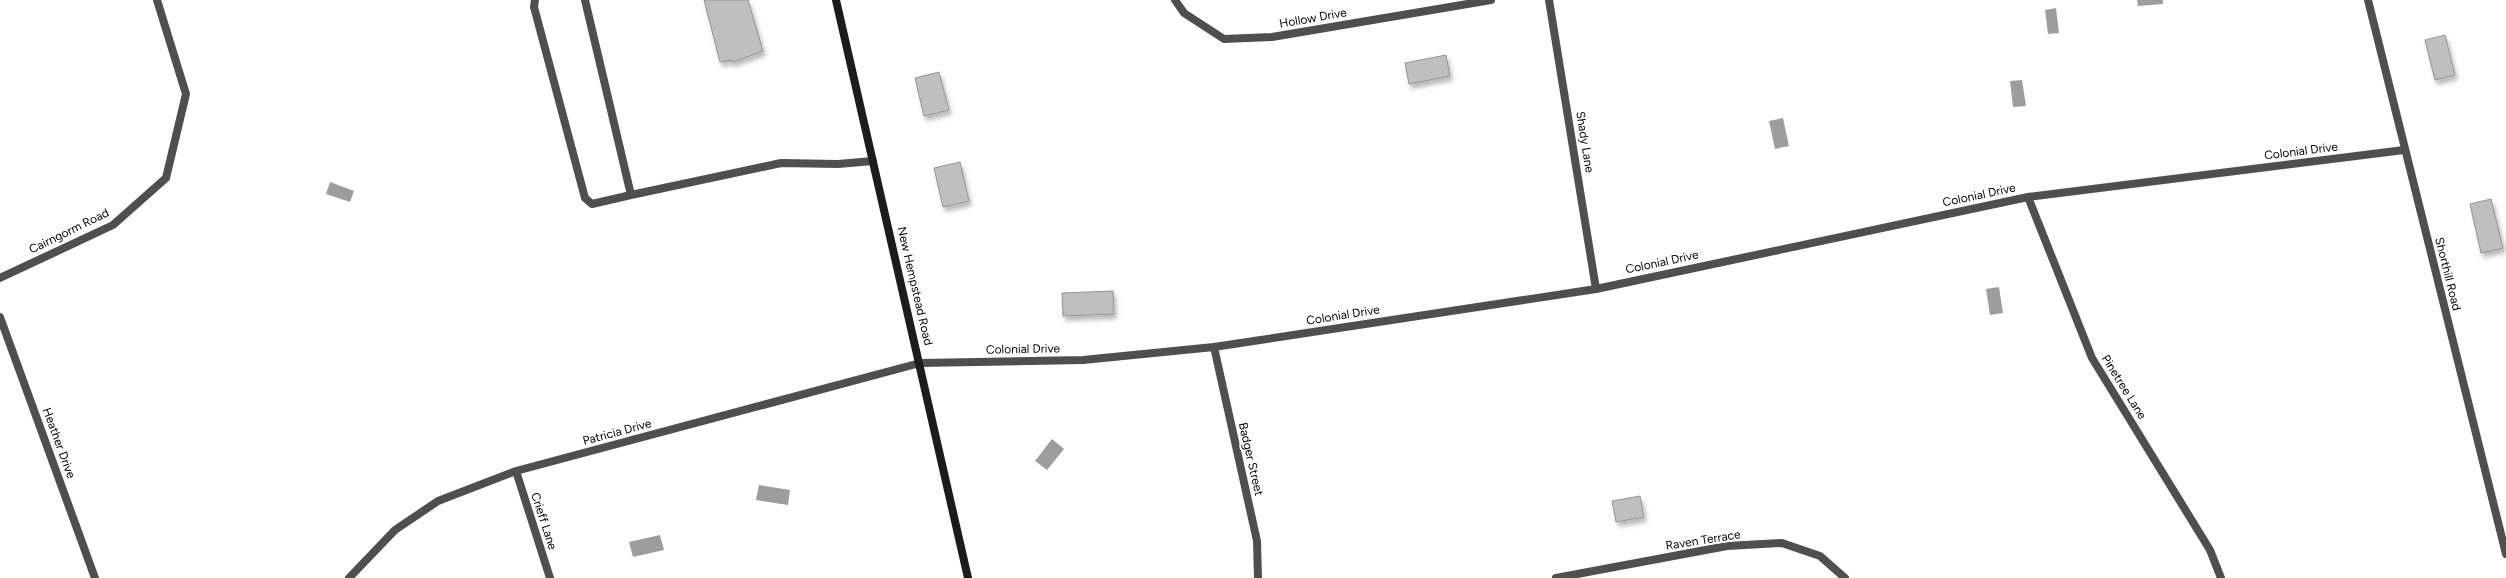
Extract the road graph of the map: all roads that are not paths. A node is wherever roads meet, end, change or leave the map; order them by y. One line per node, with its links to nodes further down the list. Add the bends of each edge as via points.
1 (157, 0): 13 (street, Cairngorm Road, via 186,94 166,178 113,225)
2 (535, 0): 11 (street, via 534,7 585,198 592,204)
3 (585, 0): 11 (street)
4 (836, 0): 10 (street, New Hempstead Road)
5 (1175, 0): 6 (street, Hollow Drive, via 1184,13 1224,39 1272,37)
6 (1491, 0)
7 (1549, 0): 14 (street, Shady Lane)
8 (2368, 0): 9 (street, Shorthill Road)
9 (2404, 150): 12 (street, Colonial Drive); 19 (street, Shorthill Road)
10 (873, 161): 11 (street, via 838,164 781,163); 17 (street, New Hempstead Road)
11 (631, 195)
12 (2028, 197): 14 (street, Colonial Drive); 27 (street, Pinetree Lane, via 2092,358 2210,550)
13 (0, 278)
14 (1596, 288): 16 (street, Colonial Drive)
15 (0, 317): 20 (street, Heather Drive)
16 (1214, 347): 17 (street, Colonial Drive, via 1083,360); 24 (street, Badger Street, via 1257,541)
17 (920, 363): 18 (street, Patricia Drive); 23 (street, New Hempstead Road)
18 (516, 471): 21 (street, Patricia Drive, via 438,500 395,530); 22 (street, Crieff Lane)
19 (2506, 554)
20 (95, 578)
21 (348, 578)
22 (550, 578)
23 (968, 578)
24 (1258, 578)
25 (1556, 578): 26 (street, Raven Terrace, via 1727,546 1782,543 1820,556)
26 (1845, 578)
27 (2221, 578)

